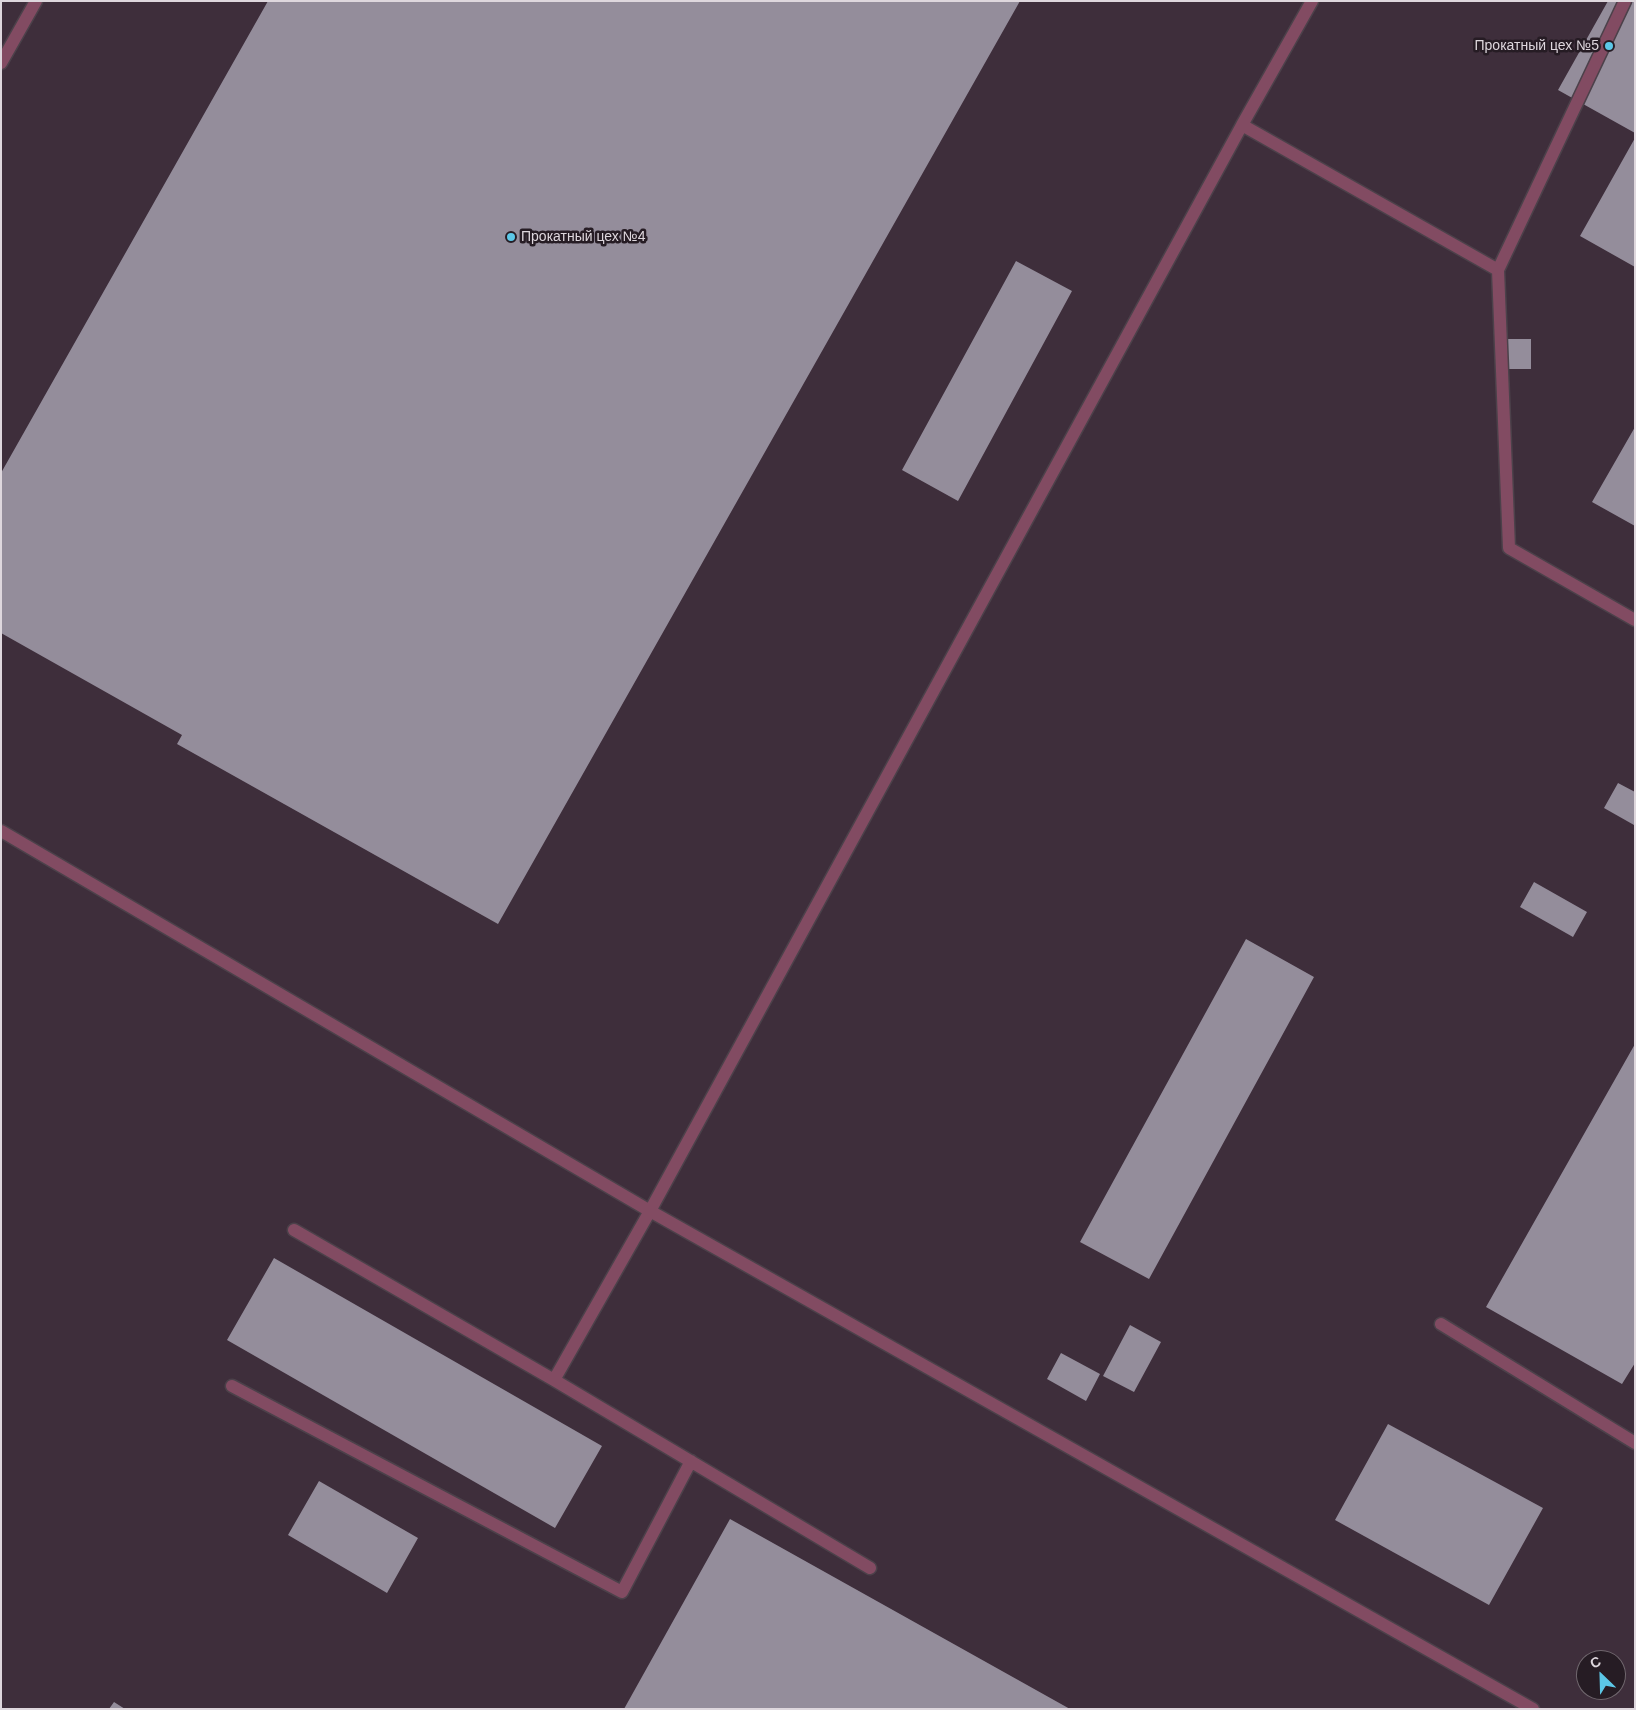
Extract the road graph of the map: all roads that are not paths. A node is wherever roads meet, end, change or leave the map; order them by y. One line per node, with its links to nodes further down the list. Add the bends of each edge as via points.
1 (36, 1): 4 (lane)
2 (1312, 1): 5 (lane)
3 (1625, 1): 6 (lane)
4 (1, 63)
5 (1242, 125): 6 (lane); 9 (lane)
6 (1498, 270): 7 (lane, via 1509,548)
7 (1635, 620)
8 (1, 831): 9 (lane)
9 (650, 1212): 12 (lane); 17 (lane)
10 (294, 1230): 12 (lane)
11 (1441, 1324): 14 (lane)
12 (554, 1380): 15 (lane)
13 (232, 1386): 15 (lane, via 622,1592)
14 (1635, 1443)
15 (690, 1461): 16 (lane)
16 (870, 1568)
17 (1533, 1709)

